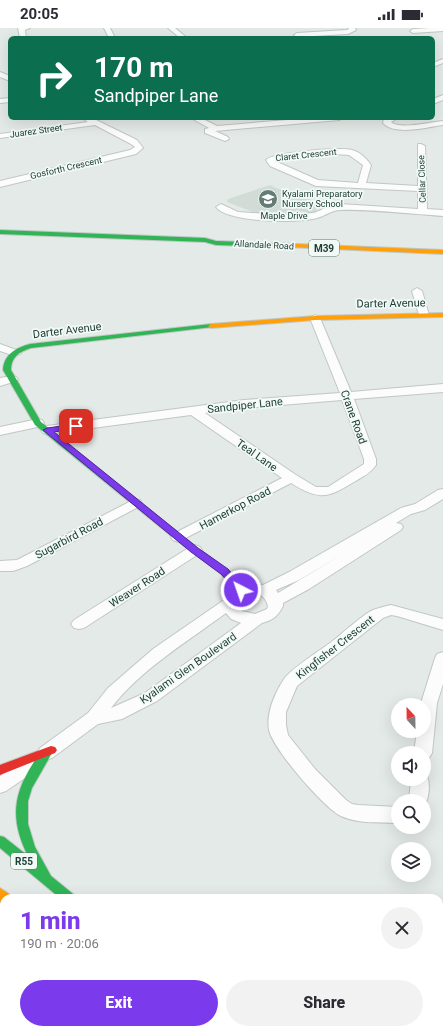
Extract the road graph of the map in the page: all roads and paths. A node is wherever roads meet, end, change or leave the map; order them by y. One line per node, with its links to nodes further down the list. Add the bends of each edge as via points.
1 (27, 28): 7 (street, via 21,28)
2 (171, 28): 8 (street)
3 (290, 28): 9 (street)
4 (351, 28): 10 (street, via 352,31 345,33)
5 (443, 29): 6 (street)
6 (413, 30): 11 (street)
7 (23, 36)
8 (181, 36)
9 (298, 36)
10 (310, 36)
11 (424, 36)
12 (435, 56): 13 (street)
13 (443, 60)
14 (90, 120): 18 (street)
15 (199, 120): 20 (street)
16 (314, 120): 20 (street)
17 (389, 120): 19 (street, via 386,123 397,128)
18 (96, 123): 21 (street, Juarez Street); 24 (street, Gosforth Crescent, via 138,146 137,150)
19 (443, 123)
20 (216, 128): 22 (street, via 209,132)
21 (0, 136)
22 (225, 139)
23 (421, 146): 26 (street, Cellar Close)
24 (0, 184)
25 (361, 186): 25 (street, Claret Crescent, via 316,183 273,164 270,160 339,152 351,153 367,165); 26 (street, Claret Crescent)
26 (423, 189): 28 (street, Cellar Close)
27 (221, 207): 28 (street, Maple Drive, via 227,212 239,215 277,216 311,216 330,208 340,207)
28 (424, 212): 29 (street, Maple Drive)
29 (443, 213)
30 (0, 232): 31 (main road, Allandale Road / M39)
31 (205, 240): 32 (main road, Allandale Road / M39, via 310,238); 33 (main road, Allandale Road / M39)
32 (443, 243)
33 (443, 252)
34 (417, 291): 36 (street)
35 (443, 314): 36 (main road, Darter Avenue)
36 (424, 315): 37 (main road, Darter Avenue)
37 (315, 318): 39 (main road, Darter Avenue, via 218,325 42,344 23,348); 43 (street, Crane Road)
38 (0, 347): 39 (street)
39 (15, 353): 40 (main road, via 6,366)
40 (12, 379): 41 (street); 45 (main road)
41 (0, 382)
42 (443, 388): 43 (street, Sandpiper Lane)
43 (347, 396): 44 (street, Sandpiper Lane); 48 (street, Crane Road, via 370,465 332,490)
44 (194, 410): 45 (street, Sandpiper Lane); 47 (street, Teal Lane)
45 (43, 427): 46 (street); 50 (main road)
46 (0, 431)
47 (291, 478): 48 (street, Teal Lane, via 305,488); 52 (street, Hamerkop Road)
48 (323, 492)
49 (443, 493): 51 (street)
50 (135, 503): 52 (main road); 54 (street, Sugarbird Road, via 22,563)
51 (420, 507): 56 (street, via 406,511 294,576); 57 (street, via 412,516 370,544)
52 (178, 537): 53 (main road)
53 (195, 550): 55 (main road, via 224,572); 60 (street, Weaver Road)
54 (0, 566)
55 (241, 590): 56 (street); 58 (street)
56 (264, 590): 57 (street)
57 (276, 601): 59 (street, via 273,612)
58 (230, 603): 59 (street, via 231,608 241,617); 63 (street, Kyalami Glen Boulevard, via 159,653 129,678 114,692)
59 (256, 620): 63 (street, Kyalami Glen Boulevard, via 151,697 116,714)
60 (79, 624)
61 (443, 625): 68 (street, Kingfisher Crescent, via 398,610 378,614 291,682 282,696 278,712 278,730 282,742 330,797 339,806 353,812)
62 (443, 658): 64 (street, via 429,703)
63 (94, 718): 65 (street, Kyalami Glen Boulevard)
64 (423, 746)
65 (48, 751): 66 (main road); 67 (street, Kyalami Glen Boulevard); 70 (main road, via 26,789 20,805 19,819 31,853)
66 (0, 770)
67 (0, 786)
68 (391, 815)
69 (0, 842): 70 (main road, R55)
70 (47, 880): 71 (main road, R55)
71 (64, 894)

